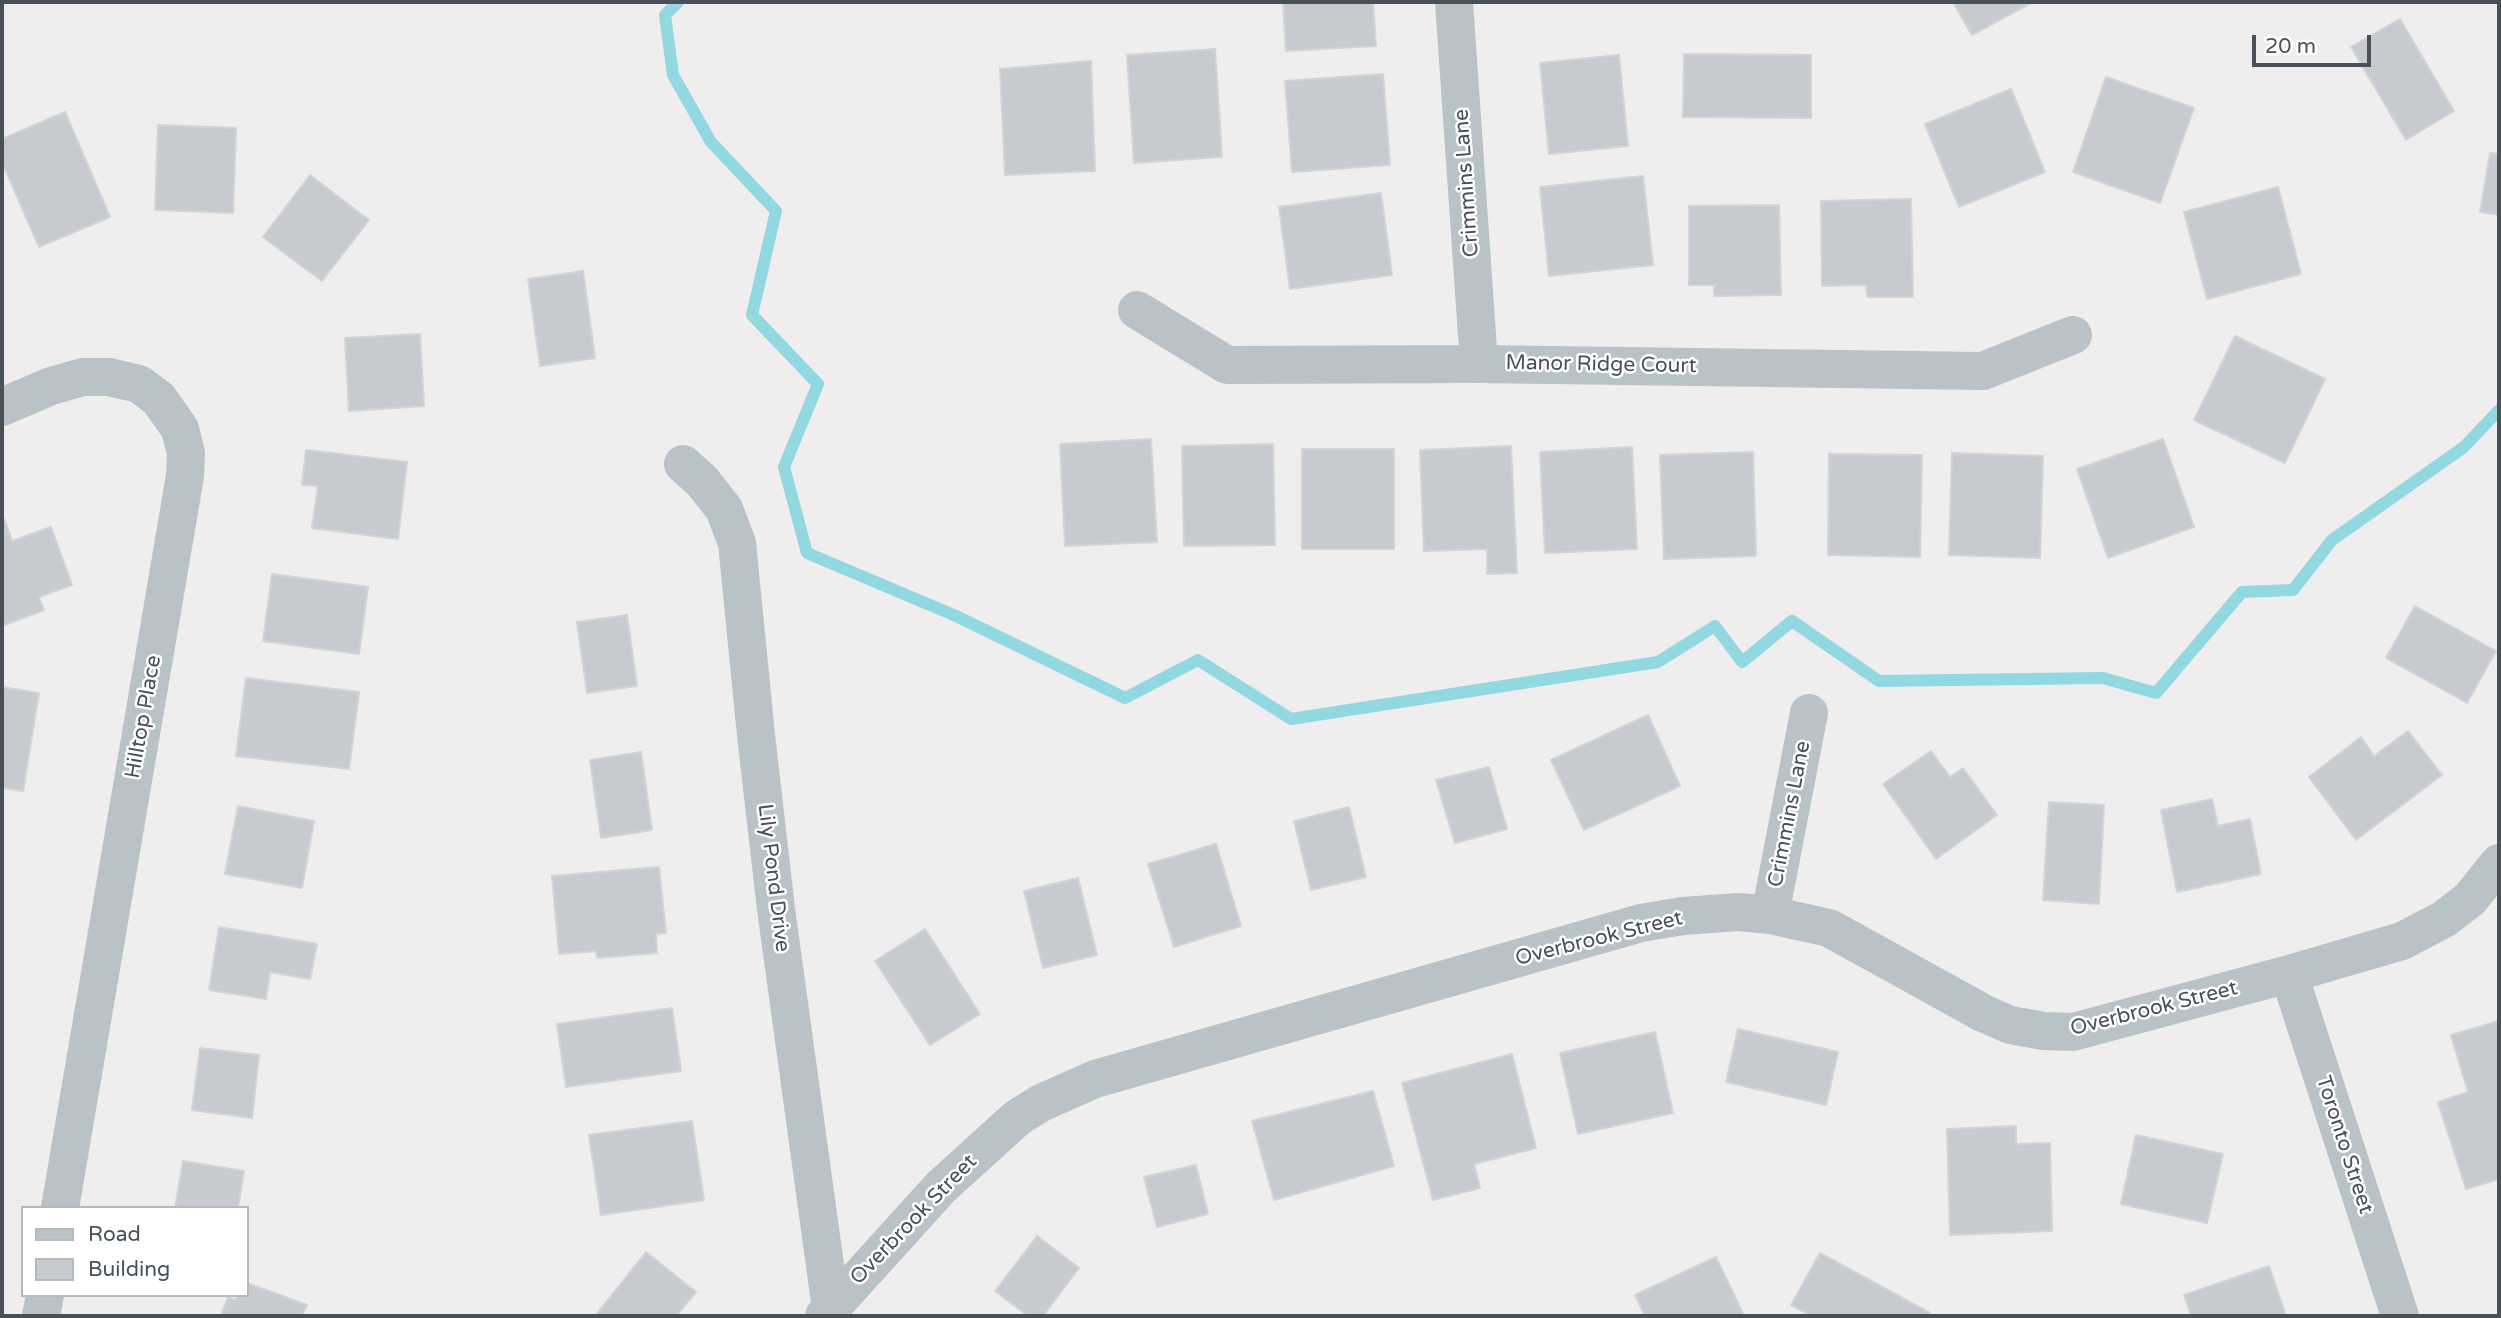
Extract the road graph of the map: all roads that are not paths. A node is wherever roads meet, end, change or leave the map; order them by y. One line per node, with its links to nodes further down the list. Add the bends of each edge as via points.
1 (1454, 2): 4 (street, Crimmins Lane)
2 (1138, 310): 4 (street, Manor Ridge Court, via 1227,365)
3 (2073, 335): 4 (street, Manor Ridge Court, via 1983,371)
4 (1479, 364)
5 (2, 407): 11 (street, Hilltop Place, via 83,377 139,384 159,399 180,429 186,453 186,476)
6 (683, 464): 13 (street, Lily Pond Drive, via 724,509 737,543 776,909)
7 (1810, 713): 9 (street, Crimmins Lane)
8 (2499, 863): 10 (street, Overbrook Street, via 2470,899 2402,941)
9 (1770, 915): 10 (street, Overbrook Street, via 1829,929 1983,1013 2010,1025 2044,1031 2073,1032); 13 (street, Overbrook Street, via 1739,912 1641,923 1095,1079 1017,1118 941,1187)
10 (2289, 974): 15 (street, Toronto Street)
11 (60, 1206)
12 (45, 1297): 14 (street)
13 (827, 1312)
14 (41, 1316)
15 (2400, 1316)

